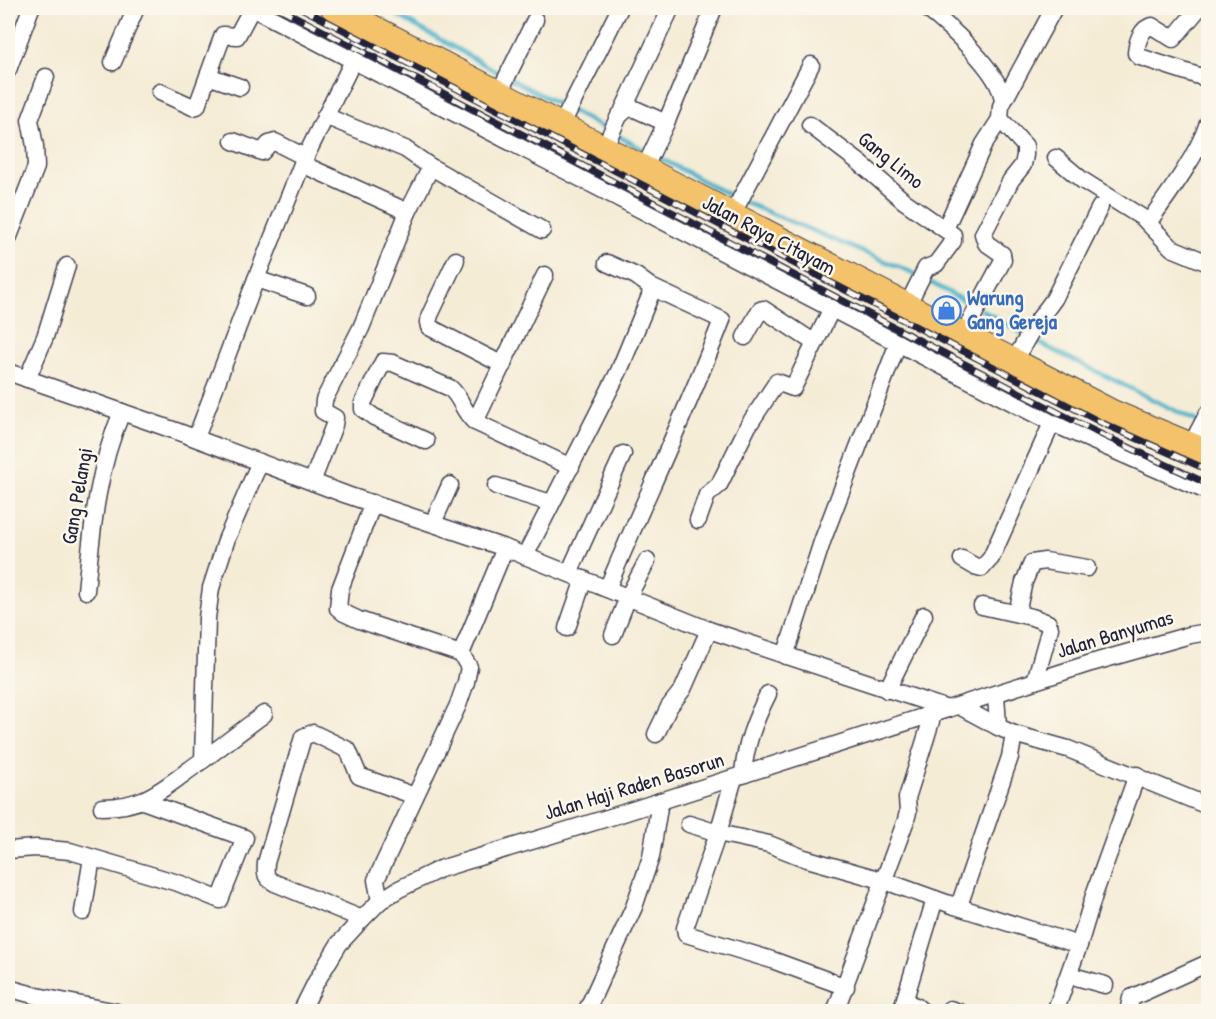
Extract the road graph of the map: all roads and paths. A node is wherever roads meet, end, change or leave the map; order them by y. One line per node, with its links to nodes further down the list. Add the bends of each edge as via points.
1 (31, 8): 15 (street)
2 (136, 8): 13 (street)
3 (252, 8): 12 (street); 16 (street, via 237,36 223,34)
4 (620, 8): 25 (street)
5 (671, 8): 24 (street)
6 (714, 8): 29 (street)
7 (926, 8): 22 (street, via 959,36 982,63 1003,94)
8 (1054, 8): 22 (street)
9 (1199, 8): 18 (street, via 1173,39 1148,26 1143,30 1137,53)
10 (350, 14): 12 (street); 20 (main road, Jalan Raya Citayam)
11 (535, 20): 20 (street)
12 (354, 59): 23 (street); 52 (street)
13 (113, 62)
14 (811, 65): 37 (street)
15 (8, 70)
16 (208, 76): 19 (street); 21 (street, via 195,108)
17 (46, 77): 42 (street, via 30,120 36,166)
18 (1209, 79)
19 (240, 87)
20 (502, 87): 25 (main road, Jalan Raya Citayam)
21 (160, 92)
22 (1003, 102): 26 (street)
23 (325, 116): 33 (street); 35 (street, via 405,149)
24 (620, 116): 29 (street, via 628,108 636,109); 31 (street)
25 (565, 118): 31 (main road, Jalan Raya Citayam)
26 (1000, 119): 40 (street, via 984,144); 53 (street, via 1024,146 1025,155 983,234 986,243 1004,257)
27 (1209, 123): 39 (street)
28 (810, 125): 40 (street, Gang Limo)
29 (664, 128): 34 (street)
30 (233, 141): 33 (street, via 262,152 274,142)
31 (605, 144): 34 (main road, Jalan Raya Citayam)
32 (1056, 158): 39 (street)
33 (303, 160): 38 (street); 48 (street)
34 (646, 164): 37 (main road, Jalan Raya Citayam)
35 (431, 167): 38 (street); 41 (street)
36 (1100, 207): 57 (street, via 1054,299)
37 (735, 209): 51 (main road, Jalan Raya Citayam)
38 (408, 212): 71 (street, via 361,328 324,400 323,411 334,418 334,425)
39 (1148, 224): 45 (street, via 1172,248)
40 (945, 229): 51 (street, via 953,241 936,264 927,268)
41 (542, 230)
42 (8, 239)
43 (456, 260): 58 (street, via 430,315 429,327)
44 (607, 263): 49 (street, via 645,281)
45 (1209, 263)
46 (67, 266): 60 (street, via 45,338)
47 (545, 276): 58 (street)
48 (256, 279): 50 (street); 65 (street)
49 (651, 288): 70 (street, via 619,371); 85 (street, via 722,320)
50 (307, 296)
51 (912, 296): 53 (main road, Jalan Raya Citayam)
52 (831, 308): 55 (street); 56 (street)
53 (967, 328): 57 (main road, Jalan Raya Citayam)
54 (744, 337): 55 (street, via 763,309)
55 (815, 343): 77 (street, via 793,388 777,382 755,414 719,485 707,495)
56 (898, 343): 64 (street); 96 (street, via 824,539)
57 (1017, 356): 67 (main road, Jalan Raya Citayam, via 1112,413)
58 (503, 365): 63 (street)
59 (8, 372): 60 (street)
60 (27, 379): 61 (street)
61 (122, 412): 65 (street); 86 (street, Gang Pelangi, via 97,492)
62 (1209, 413): 67 (street)
63 (475, 422): 66 (street, via 466,415 450,388 383,362 363,409); 70 (street)
64 (1052, 423): 74 (street); 81 (street, via 991,558 982,568)
65 (196, 438): 69 (street)
66 (426, 441)
67 (1198, 445)
68 (623, 454): 84 (street)
69 (260, 462): 71 (street); 106 (street, via 227,538 211,588)
70 (571, 467): 76 (street)
71 (312, 482): 75 (street)
72 (450, 485): 78 (street)
73 (496, 486): 76 (street)
74 (1202, 489)
75 (373, 502): 78 (street); 95 (street, via 340,589 338,608 359,620)
76 (551, 503): 80 (street)
77 (698, 520)
78 (433, 524): 79 (street)
79 (505, 548): 80 (street); 95 (street)
80 (525, 556): 84 (street)
81 (962, 559)
82 (647, 561): 87 (street)
83 (1087, 568): 89 (street, via 1045,561 1032,563)
84 (576, 576): 85 (street); 91 (street)
85 (608, 589): 87 (street)
86 (86, 591)
87 (628, 597): 92 (street); 94 (street)
88 (982, 606): 89 (street)
89 (1017, 614): 97 (street, via 1042,620 1050,628)
90 (924, 615): 98 (street)
91 (567, 628)
92 (709, 630): 96 (street); 104 (street, via 683,689)
93 (1209, 632): 97 (street, Jalan Banyumas)
94 (613, 635)
95 (461, 654): 109 (street, via 469,667 466,682)
96 (785, 656): 98 (street)
97 (1035, 681): 100 (street, Jalan Haji Raden Basorun)
98 (887, 690): 101 (street)
99 (768, 693): 108 (street, via 748,740)
100 (996, 694): 101 (street, Jalan Haji Raden Basorun); 103 (street)
101 (947, 710): 103 (street); 108 (street, Jalan Haji Raden Basorun); 118 (street, via 908,798 906,820)
102 (264, 714): 106 (street)
103 (998, 727): 105 (street)
104 (656, 734)
105 (1014, 734): 107 (street); 121 (street, via 1010,757 961,900)
106 (203, 760): 110 (street)
107 (1137, 775): 112 (street); 124 (street)
108 (739, 776): 111 (street, Jalan Haji Raden Basorun); 115 (street)
109 (415, 796): 120 (street, via 376,880); 123 (street, via 359,777 351,753 341,746 312,733 303,737 265,875 274,883)
110 (143, 801): 113 (street); 117 (street, via 245,838 220,900 181,884)
111 (660, 801): 120 (street, Jalan Haji Raden Basorun, via 440,869); 134 (street, via 652,850 634,907)
112 (1209, 806)
113 (102, 807)
114 (689, 824): 115 (street)
115 (718, 833): 118 (street, via 769,844); 128 (street, via 686,934)
116 (8, 850): 117 (street, via 70,851)
117 (92, 858): 122 (street)
118 (885, 881): 119 (street); 128 (street)
119 (935, 899): 121 (street); 131 (street)
120 (380, 901): 123 (street, Jalan Haji Raden Basorun)
121 (955, 906): 124 (street)
122 (83, 912)
123 (362, 919): 133 (street, Jalan Haji Raden Basorun, via 339,944)
124 (1079, 945): 126 (street)
125 (1209, 963): 140 (street, via 1131,998)
126 (1069, 975): 127 (street); 139 (street)
127 (1105, 985)
128 (846, 987): 135 (street)
129 (8, 988): 130 (street)
130 (68, 1006): 132 (street)
131 (903, 1007): 136 (street)
132 (117, 1011)
133 (301, 1011)
134 (586, 1011)
135 (835, 1011)
136 (923, 1011)
137 (947, 1011): 138 (street)
138 (959, 1011)
139 (1055, 1011)
140 (1128, 1011)

